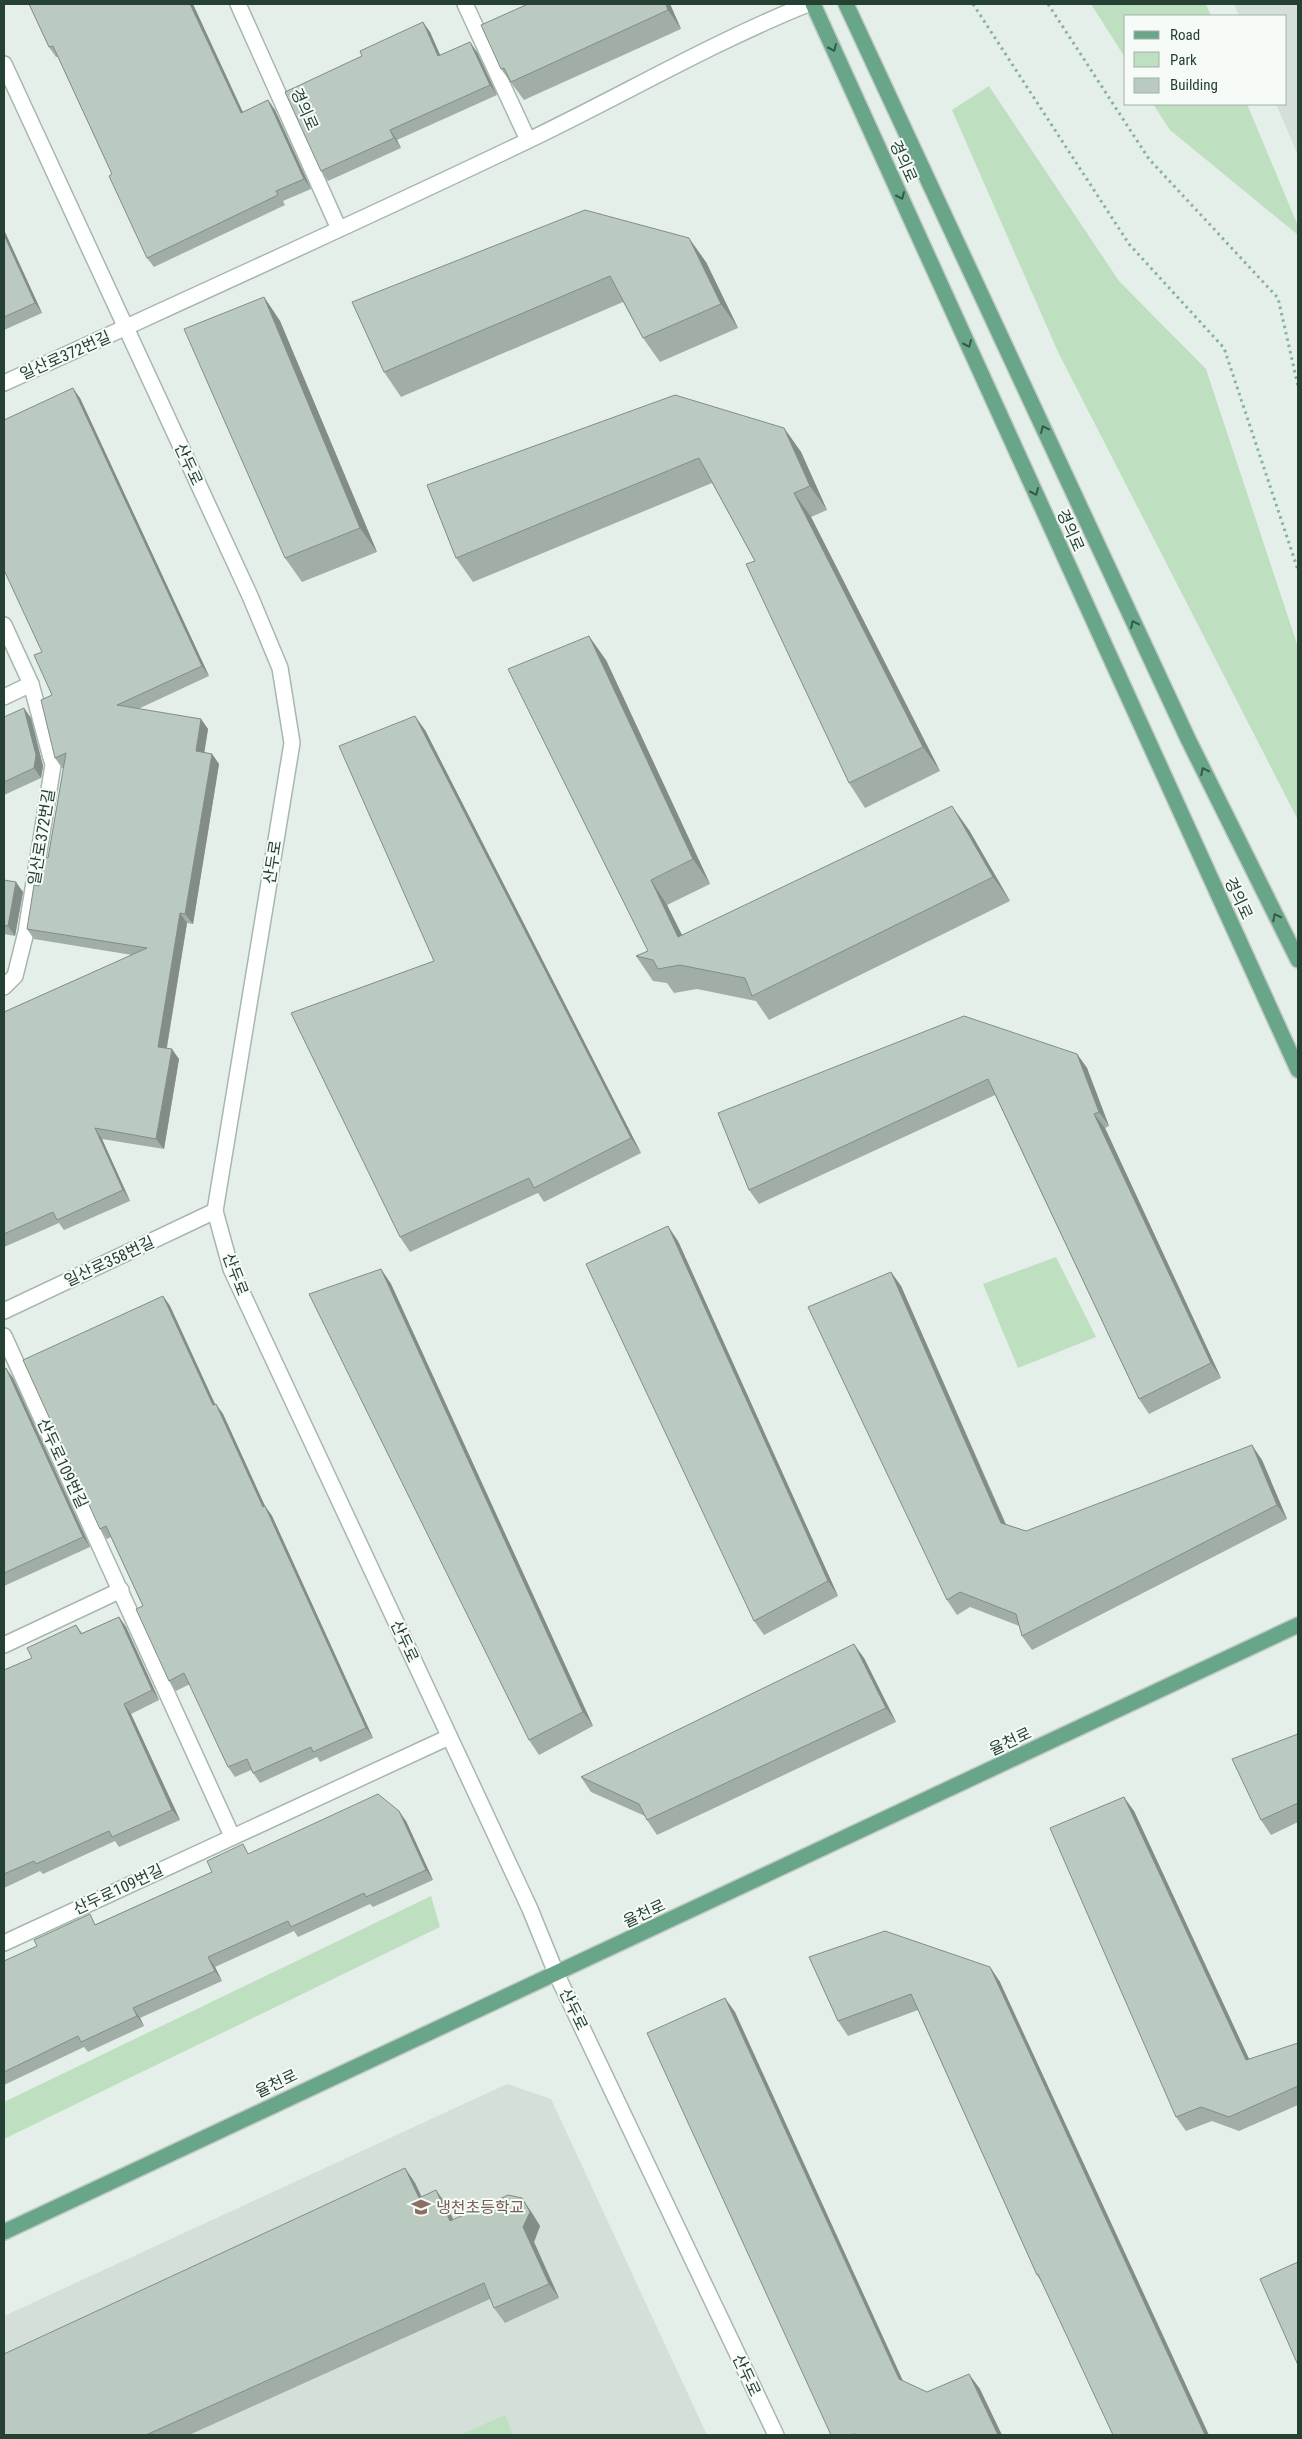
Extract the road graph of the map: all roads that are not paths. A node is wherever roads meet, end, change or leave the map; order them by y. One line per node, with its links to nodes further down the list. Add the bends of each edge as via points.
1 (238, 4): 8 (street, 경의로)
2 (465, 4): 7 (street)
3 (808, 4): 7 (street, via 757,24)
4 (813, 4): 16 (main road, 경의로, one-way to 16)
5 (846, 4): 14 (main road, 경의로, one-way to 5, via 1188,739)
6 (4, 64): 9 (street, 산두로)
7 (528, 140): 8 (street)
8 (339, 229): 9 (street)
9 (127, 328): 10 (street, 일산로372번길); 17 (street, 산두로, via 280,668 292,743)
10 (4, 383)
11 (4, 625): 12 (street, 일산로372번길)
12 (31, 684): 13 (street); 15 (street, 일산로372번길, via 53,764 26,932 15,976)
13 (4, 697)
14 (1298, 960)
15 (4, 987)
16 (1298, 1070)
17 (215, 1211): 18 (street, 일산로358번길); 23 (street, 산두로, via 231,1269)
18 (4, 1311)
19 (4, 1336): 20 (street, 산두로109번길)
20 (121, 1590): 22 (street); 24 (street, 산두로109번길)
21 (1298, 1625): 26 (main road, 율천로)
22 (4, 1645)
23 (449, 1736): 24 (street, 산두로109번길); 26 (street, 산두로, via 530,1909)
24 (232, 1836): 25 (street, 산두로109번길)
25 (4, 1943)
26 (556, 1973): 27 (main road, 율천로); 28 (street, 산두로)
27 (4, 2232)
28 (776, 2435)

